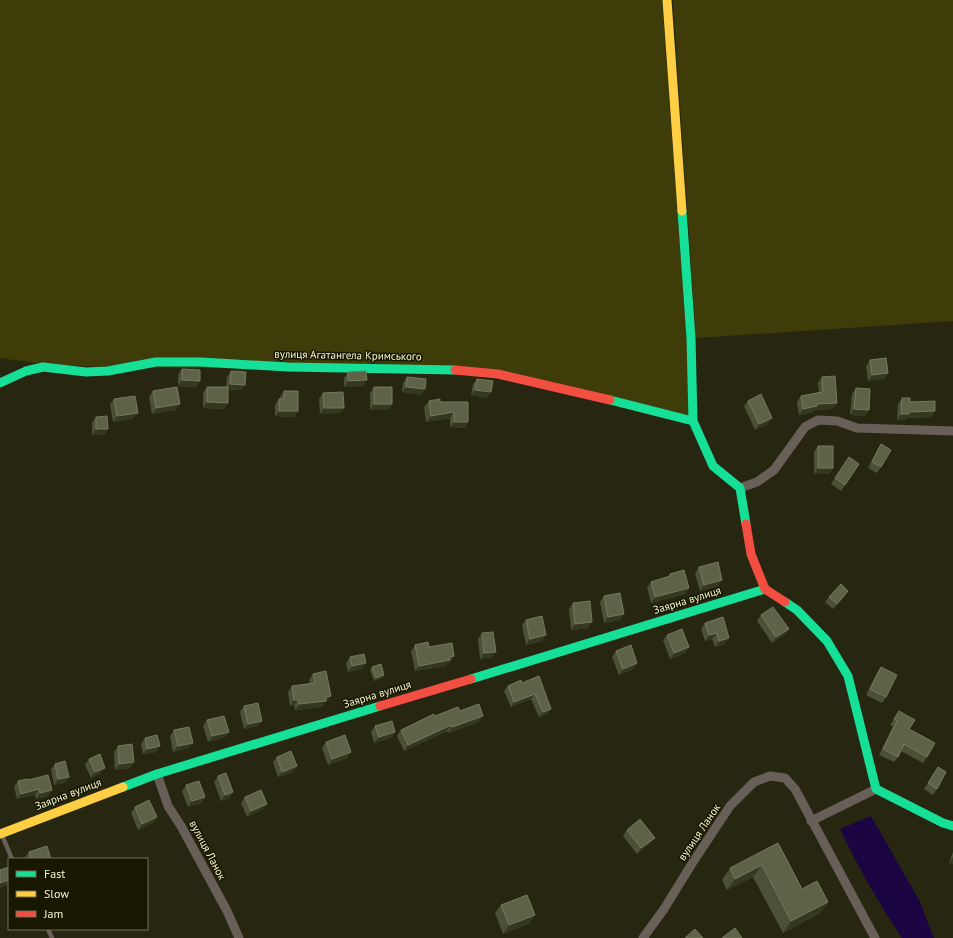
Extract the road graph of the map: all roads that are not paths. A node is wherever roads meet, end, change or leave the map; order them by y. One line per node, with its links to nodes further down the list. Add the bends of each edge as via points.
1 (667, 0): 3 (street, via 691,338)
2 (0, 383): 3 (street, вулиця Агатангела Кримського, via 42,367 86,372 108,371 156,362 443,369 498,374)
3 (693, 421): 5 (street, via 713,466)
4 (953, 431): 5 (street, via 857,428 837,421 818,420 805,427 774,470 757,482)
5 (740, 488): 6 (street, via 751,554)
6 (765, 589): 7 (street, Заярна вулиця); 8 (street, via 797,610 827,642 848,676)
7 (157, 774): 11 (street, Заярна вулиця); 13 (street, вулиця Ланок, via 168,806 182,826)
8 (876, 789): 9 (street); 10 (street)
9 (811, 820): 14 (street, вулиця Ланок, via 795,789 785,778 770,776 754,782 730,806); 15 (street)
10 (953, 826)
11 (1, 834): 12 (lane)
12 (12, 858)
13 (239, 938)
14 (643, 938)
15 (875, 938)

